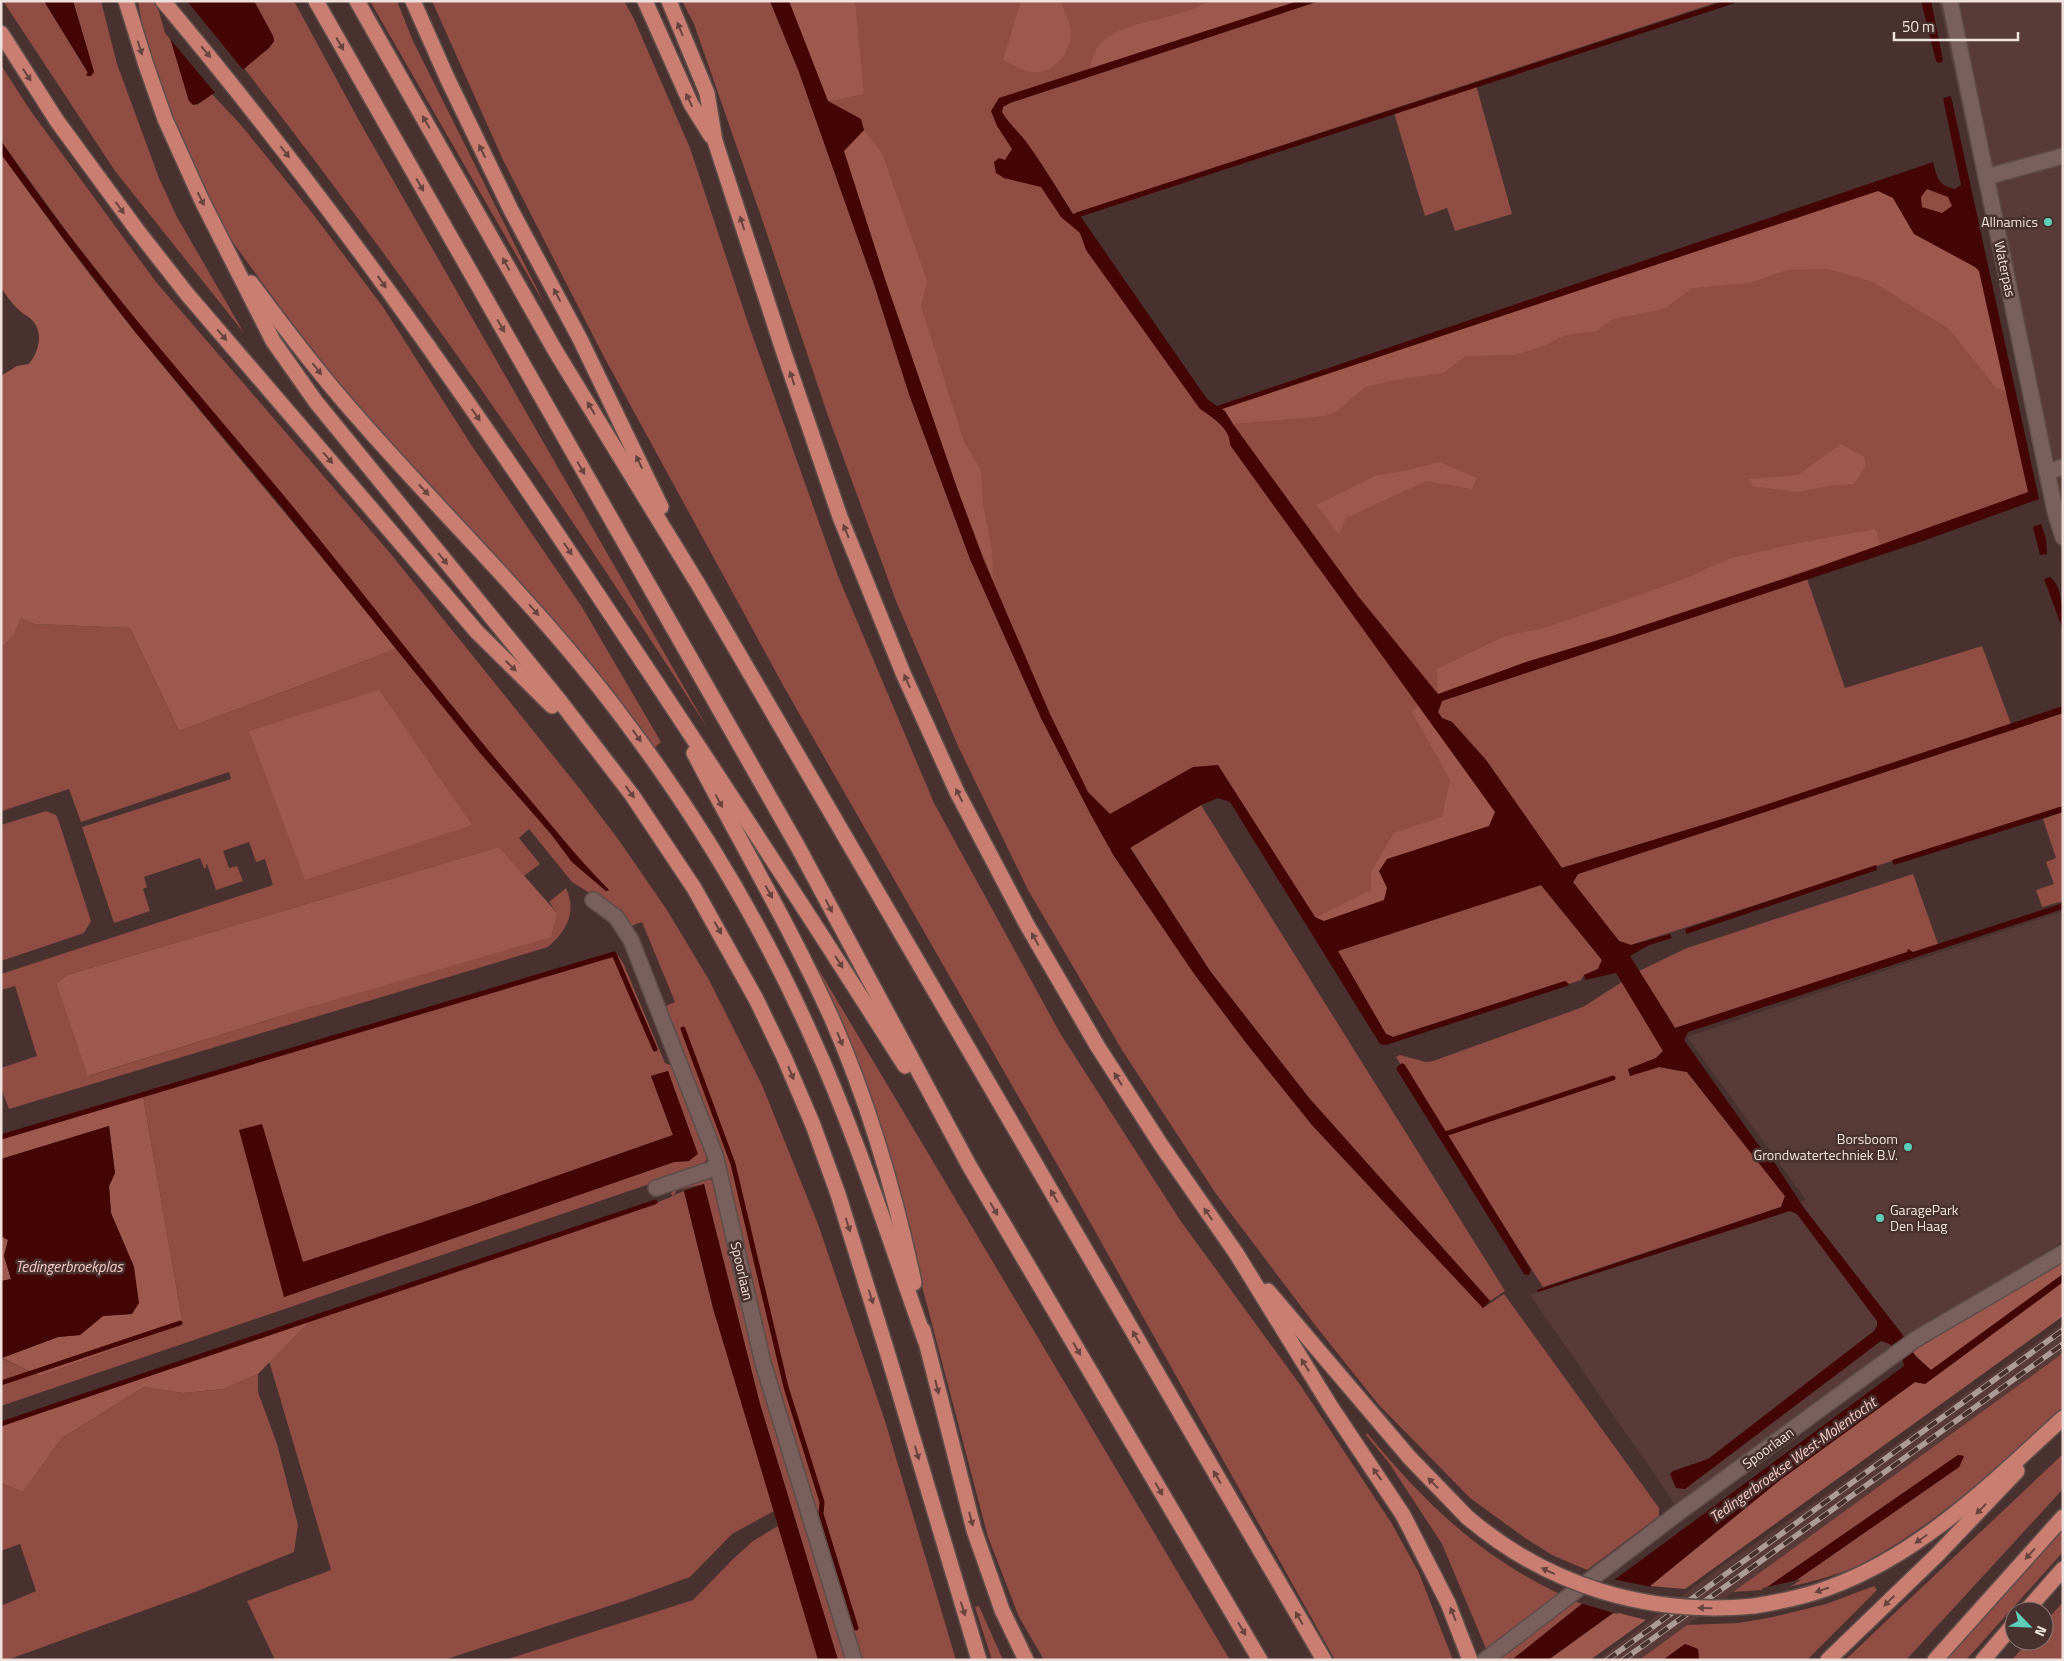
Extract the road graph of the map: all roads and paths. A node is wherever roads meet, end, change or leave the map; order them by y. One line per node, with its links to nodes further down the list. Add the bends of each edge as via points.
1 (126, 1): 13 (highway, one-way to 13, via 165,120)
2 (163, 1): 18 (highway, one-way to 18, via 255,114 375,272 533,497)
3 (316, 1): 22 (highway, one-way to 22, via 798,847)
4 (357, 1): 17 (highway, one-way to 4, via 556,352)
5 (413, 1): 17 (highway, one-way to 5, via 580,338 511,210)
6 (645, 1): 10 (highway, one-way to 6, via 690,104)
7 (669, 1): 10 (highway, one-way to 7, via 707,93)
8 (1950, 1): 12 (street, Waterpas)
9 (1, 33): 19 (highway, one-way to 19, via 57,121 187,294 476,632)
10 (715, 141): 25 (highway, one-way to 10, via 1156,1137 1078,1013 1005,886 939,755 840,517)
11 (2063, 156): 12 (street)
12 (1986, 177): 15 (street, Waterpas)
13 (228, 251): 19 (highway, one-way to 19, via 273,341 316,402); 26 (highway, one-way to 26, via 342,399 563,643 617,710 688,810 752,917 811,1035 841,1106)
14 (2063, 467): 15 (street)
15 (2047, 472): 16 (street, Waterpas)
16 (2063, 537)
17 (698, 584): 37 (highway, one-way to 17)
18 (655, 680): 22 (highway, one-way to 22); 26 (highway, one-way to 26, via 795,941 836,1030 865,1105 898,1211)
19 (601, 753): 34 (highway, one-way to 34, via 694,888 752,992 788,1066 856,1250)
20 (593, 900): 21 (street, Spoorlaan, via 616,917 630,940)
21 (718, 1166): 23 (street); 33 (street, Spoorlaan, via 763,1363)
22 (970, 1167): 36 (highway, one-way to 36)
23 (656, 1188)
24 (2063, 1253): 39 (street, Spoorlaan, via 1916,1339 1678,1513)
25 (1236, 1254): 27 (highway, one-way to 25, bridge, via 1943,1523 1874,1568 1829,1588 1773,1603 1734,1608 1649,1604 1612,1596 1532,1563 1467,1518 1409,1458); 38 (highway, one-way to 25, via 1448,1603 1393,1498 1331,1407)
26 (925, 1340): 35 (highway, one-way to 35, via 982,1556 1002,1610)
27 (2063, 1418)
28 (2063, 1423): 40 (highway, one-way to 40, via 1937,1555)
29 (2063, 1517): 41 (highway, one-way to 41)
30 (2063, 1569): 31 (highway)
31 (2035, 1601)
32 (2004, 1636): 42 (highway)
33 (854, 1660)
34 (979, 1660)
35 (1026, 1660)
36 (1260, 1660)
37 (1324, 1660)
38 (1470, 1660)
39 (1485, 1660)
40 (1828, 1660)
41 (1934, 1660)
42 (1983, 1660)

